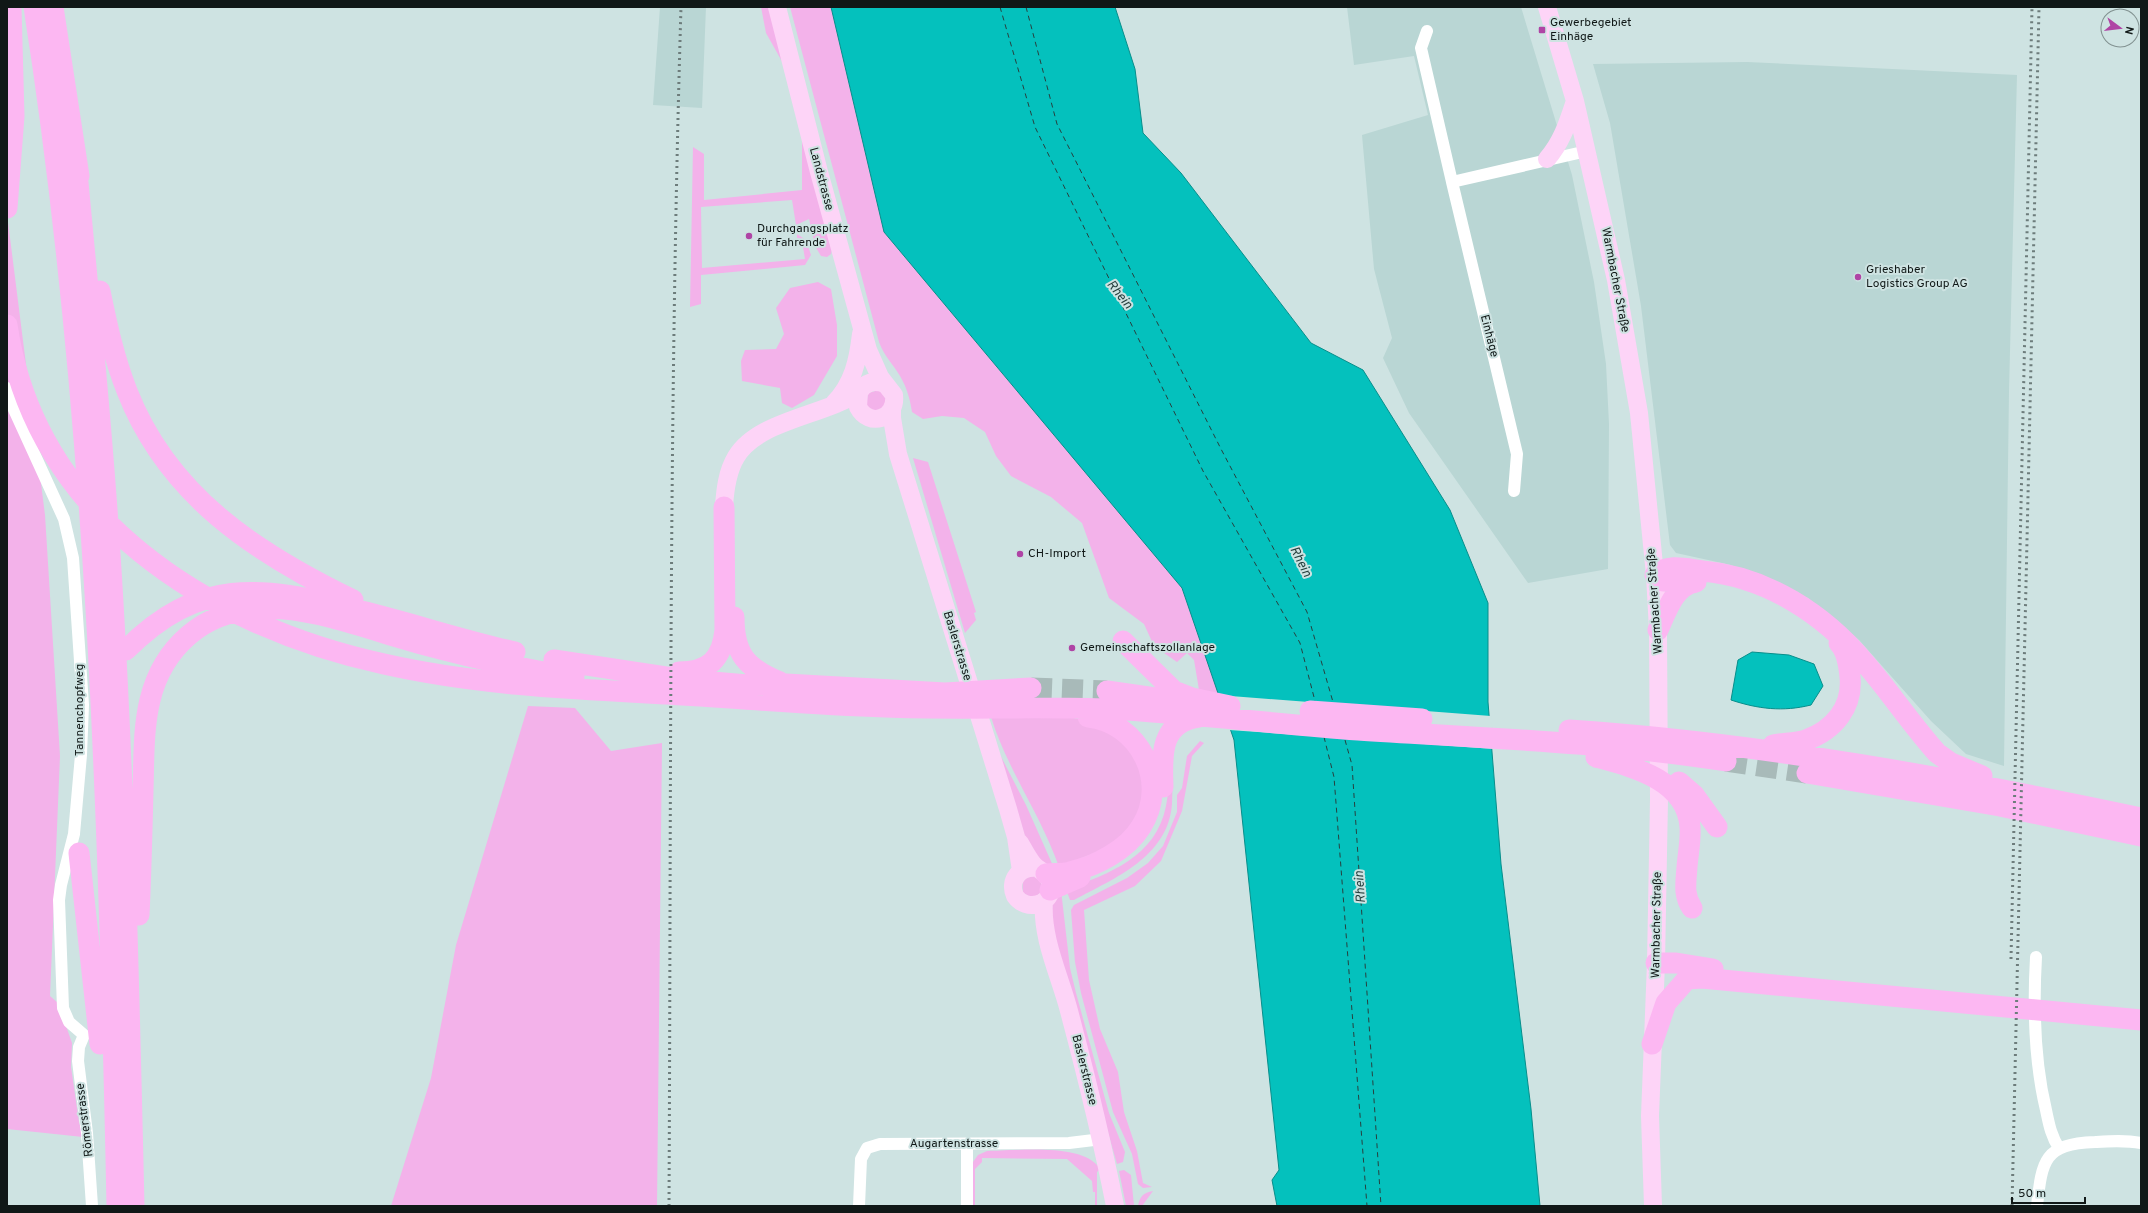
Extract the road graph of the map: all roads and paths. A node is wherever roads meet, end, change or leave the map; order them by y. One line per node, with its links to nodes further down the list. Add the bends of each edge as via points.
1 (11, 7): 12 (highway, via 14,103)
2 (34, 7): 68 (highway, via 61,201 84,441 103,768)
3 (53, 7): 10 (highway)
4 (777, 7): 14 (main road, Landstrasse, via 819,172)
5 (1547, 7): 7 (main road, Warmbacher Straße)
6 (1428, 31): 11 (street, Einhäge, via 1421,48)
7 (1575, 101): 8 (main road, Warmbacher Straße); 9 (main road, via 1563,135)
8 (1587, 151): 9 (street); 25 (main road, Warmbacher Straße, via 1616,280 1639,413)
9 (1547, 160): 11 (street)
10 (76, 162): 27 (highway, via 104,313 120,370 137,412 168,462 211,511 256,546 303,576); 63 (highway, via 101,423 110,553 121,775)
11 (1452, 182): 23 (street, Einhäge, via 1517,454)
12 (7, 208)
13 (7, 325): 17 (highway)
14 (862, 325): 15 (main road, Landstrasse); 19 (main road, via 852,378)
15 (868, 350): 16 (main road, Landstrasse); 18 (main road, Landstrasse, via 867,369)
16 (885, 384): 18 (main road, via 874,382); 20 (main road, via 894,395)
17 (14, 388): 35 (highway, via 58,463 83,497 127,542 194,591 235,613 290,636 377,663 449,676 554,688); 61 (street, Tannenchopfweg, via 11,402 64,519 73,558 83,705 81,755 74,834 60,885 59,900 63,1008 69,1022)
18 (861, 389): 19 (main road, via 844,402); 21 (main road, via 857,402)
19 (830, 407): 24 (main road, via 766,431 745,446 731,466 726,489)
20 (892, 409): 21 (main road, via 885,417); 22 (main road, Baslerstrasse)
21 (866, 417): 22 (main road); 24 (main road, via 848,414 821,420 790,428 764,440 744,464)
22 (890, 435): 52 (main road, Baslerstrasse, via 905,476 1016,837)
23 (1514, 491)
24 (729, 507): 31 (highway, via 725,630 720,652 710,664 694,671); 32 (highway, via 734,634 737,644 745,660 755,670)
25 (1655, 576): 26 (highway, via 1664,581); 28 (main road, Warmbacher Straße); 47 (highway, via 1663,568 1717,572 1748,580 1796,602 1846,642 1937,753 1951,763 1987,778)
26 (1692, 582): 28 (highway, via 1673,598); 42 (highway, via 1712,579 1746,584 1779,600 1826,631 1842,646 1849,664 1851,686 1848,704 1838,720 1806,740)
27 (391, 618): 30 (highway, via 296,595 237,592 201,600 176,611 155,624); 31 (highway, via 508,650)
28 (1658, 630): 57 (main road, Warmbacher Straße, via 1659,798)
29 (1123, 641): 36 (highway, via 1169,687)
30 (126, 650)
31 (634, 672): 32 (highway, via 722,683)
32 (786, 684): 33 (highway, via 945,693)
33 (1031, 688)
34 (1107, 691): 36 (highway)
35 (669, 694): 37 (highway, via 886,708); 63 (highway, via 505,665 296,610 259,608 237,611 212,620 193,632 165,663 147,713)
36 (1195, 706): 37 (highway, via 1114,709); 38 (highway); 38 (highway, via 1230,706); 52 (highway, via 1192,718 1166,738 1163,746 1162,804 1158,818 1144,840 1111,866 1066,882)
37 (993, 708): 52 (highway, via 1108,721 1132,737 1139,745 1151,775 1150,807 1141,828 1133,837 1102,860)
38 (1351, 722): 39 (highway)
39 (1511, 733): 40 (highway); 42 (highway, via 1616,733)
40 (1542, 742): 41 (highway); 54 (highway, via 1622,764 1668,785 1678,796 1688,815 1690,827 1685,895)
41 (1582, 744): 43 (highway); 49 (highway, via 1632,760 1674,778 1694,795)
42 (1757, 749): 47 (highway)
43 (1627, 750): 44 (highway); 45 (highway)
44 (1726, 761)
45 (1665, 762)
46 (1807, 773): 47 (highway)
47 (1995, 802): 48 (highway); 50 (highway)
48 (2141, 818)
49 (1717, 826)
50 (2141, 836)
51 (79, 853): 68 (highway)
52 (1040, 881): 53 (main road, via 1038,905); 53 (main road, Baslerstrasse, via 1013,881 1013,892 1017,900); 55 (main road, Baslerstrasse)
53 (1026, 905): 55 (main road, Baslerstrasse)
54 (1692, 908)
55 (1046, 935): 64 (main road, Baslerstrasse)
56 (2036, 957): 67 (street, via 2034,1028 2040,1086 2051,1133)
57 (1656, 963): 58 (highway, via 1674,978); 59 (highway, via 1676,963 1733,972); 62 (main road, Warmbacher Straße)
58 (1687, 978): 60 (highway); 62 (highway, via 1666,1003)
59 (2141, 1014)
60 (2141, 1020)
61 (84, 1035): 69 (street, Römerstrasse, via 79,1047 78,1061 88,1133)
62 (1652, 1044): 75 (main road, Warmbacher Straße, via 1650,1116)
63 (131, 1084): 71 (highway)
64 (1102, 1139): 66 (street, Augartenstrasse, via 1069,1143); 74 (main road, Baslerstrasse)
65 (2141, 1143): 67 (street, via 2128,1140 2079,1142)
66 (967, 1144): 72 (street, Augartenstrasse, via 880,1144 866,1148 861,1159); 73 (street)
67 (2059, 1148): 76 (street, via 2044,1165)
68 (116, 1172): 70 (highway)
69 (92, 1206)
70 (117, 1206)
71 (134, 1206)
72 (859, 1206)
73 (967, 1206)
74 (1115, 1206)
75 (1653, 1206)
76 (2037, 1206)

